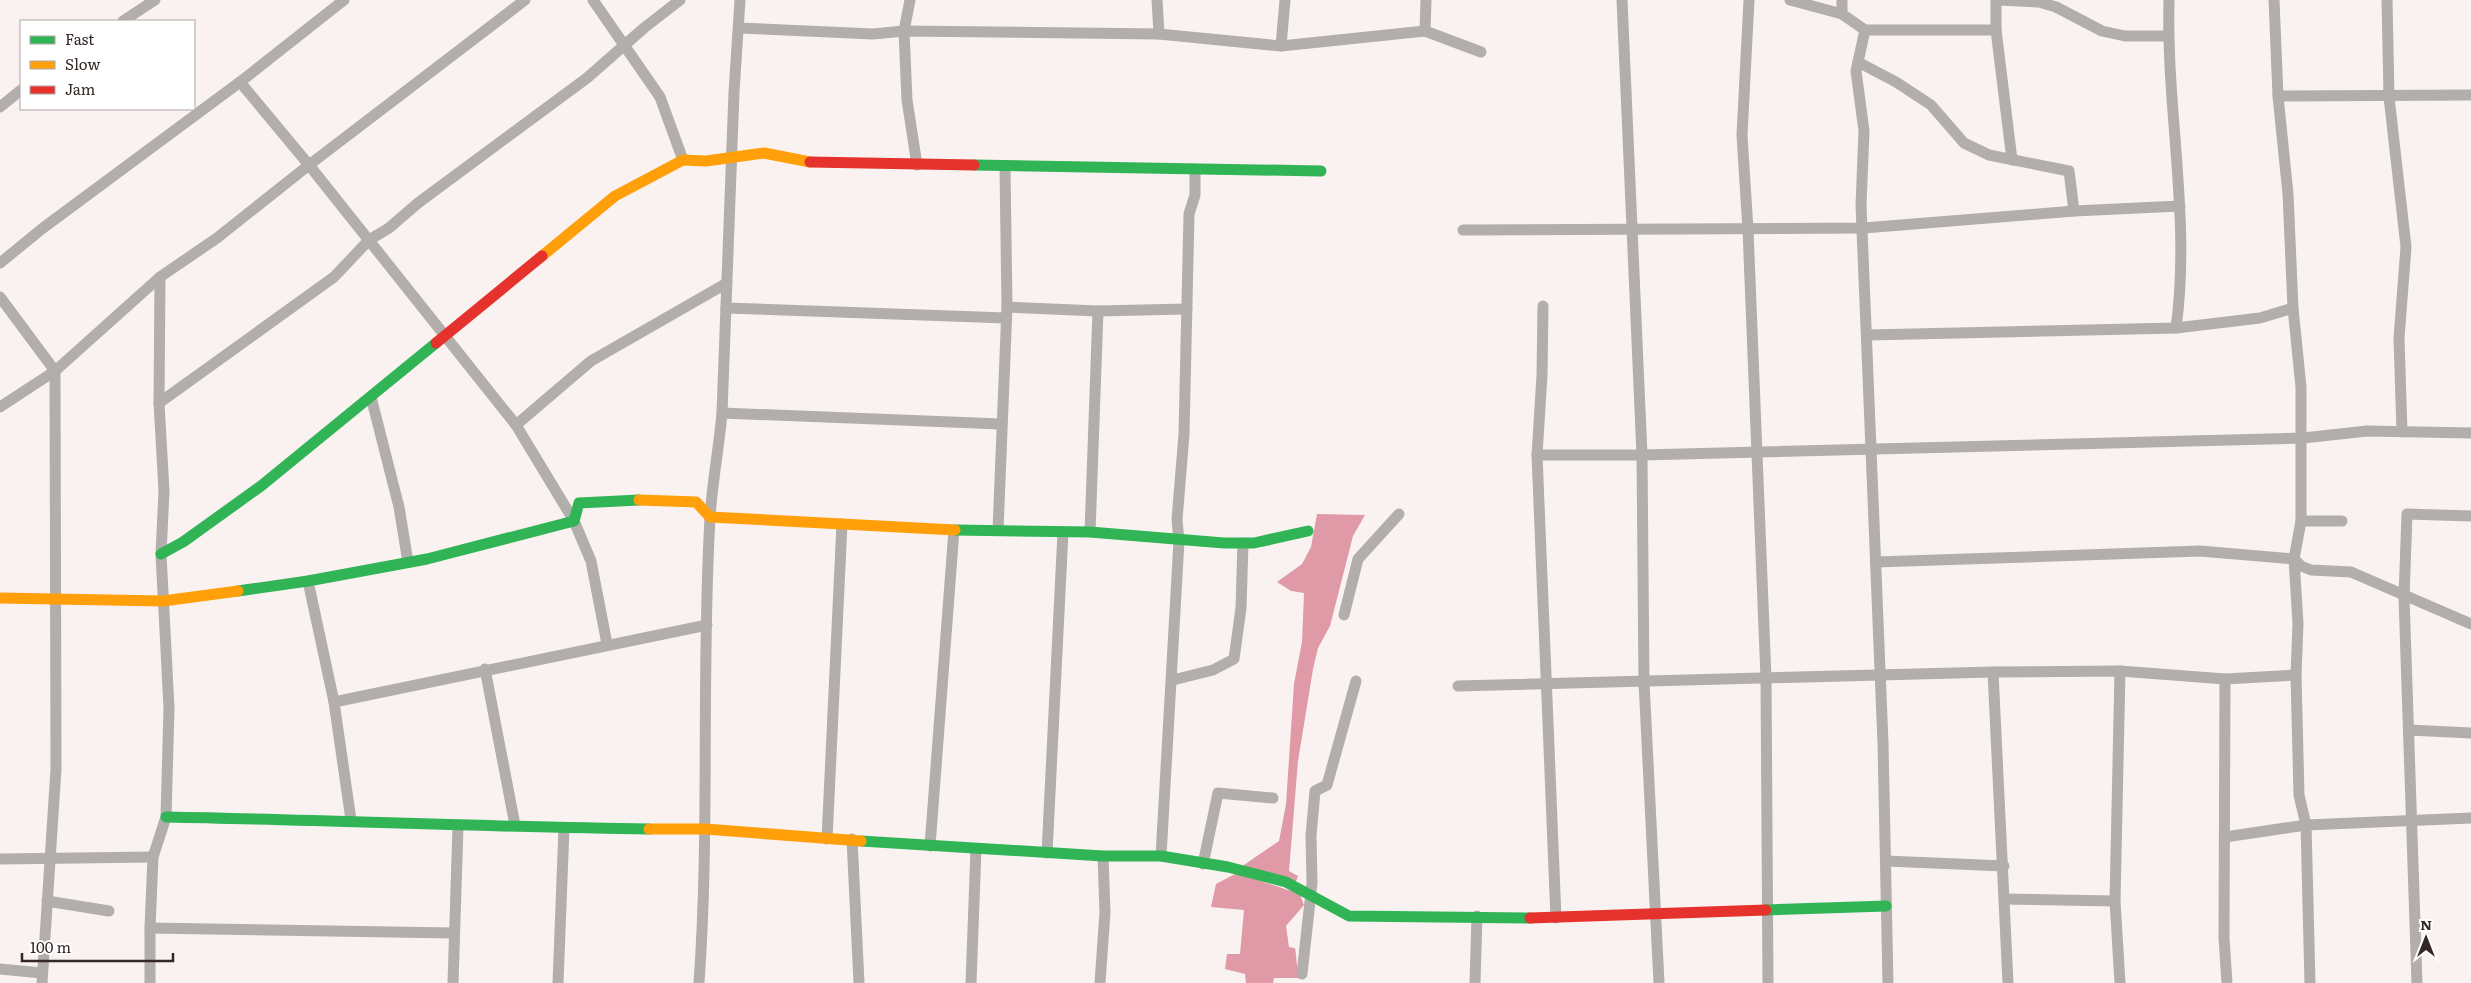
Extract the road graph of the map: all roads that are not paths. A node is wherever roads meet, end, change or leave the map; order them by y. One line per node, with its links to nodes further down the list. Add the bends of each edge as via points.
1 (155, 0): 20 (street)
2 (344, 0): 32 (street)
3 (525, 0): 41 (street)
4 (593, 0): 28 (street)
5 (680, 0): 28 (street)
6 (740, 0): 21 (street)
7 (910, 0): 24 (street)
8 (1157, 0): 26 (street)
9 (1285, 0): 29 (street)
10 (1426, 0): 25 (street)
11 (1622, 0): 50 (street)
12 (1749, 0): 51 (street, via 1742,135)
13 (1790, 0): 19 (street)
14 (1842, 0): 19 (street)
15 (1997, 0): 23 (street); 27 (street, via 2039,2 2056,7 2102,31 2125,36)
16 (2169, 0): 27 (street)
17 (2274, 0): 35 (street)
18 (2387, 0): 36 (street)
19 (1842, 14): 22 (street)
20 (125, 20)
21 (739, 28): 24 (street, via 872,34); 38 (street)
22 (1865, 30): 23 (street); 31 (street)
23 (1996, 30): 40 (street)
24 (904, 31): 26 (street); 42 (street, via 907,100)
25 (1425, 31): 29 (street); 30 (street)
26 (1158, 34): 29 (street)
27 (2168, 36): 46 (street)
28 (625, 44): 39 (street, via 660,97); 52 (street, via 587,78)
29 (1281, 46)
30 (1480, 52)
31 (1858, 62): 40 (street, via 1932,105 1964,143 1989,156); 48 (street, via 1856,71 1864,131 1861,205)
32 (240, 82): 41 (street); 53 (street)
33 (20, 91): 37 (street)
34 (2471, 95): 36 (street)
35 (2278, 96): 36 (street); 59 (street, via 2288,194)
36 (2389, 97): 73 (street, via 2406,248 2400,338)
37 (0, 107)
38 (731, 157): 39 (street, via 706,162); 42 (street, via 764,153 817,163); 55 (street)
39 (683, 160): 65 (street, via 615,196)
40 (2012, 160): 47 (street, via 2069,171)
41 (309, 165): 52 (street); 54 (street, via 217,238)
42 (917, 165): 43 (street)
43 (1005, 167): 44 (street); 62 (street)
44 (1195, 169): 45 (street); 60 (street, via 1195,195 1189,214)
45 (1322, 171)
46 (2180, 206): 47 (street); 63 (street, via 2181,290)
47 (2074, 211): 48 (street)
48 (1864, 228): 51 (street); 64 (street)
49 (1463, 230): 50 (street)
50 (1631, 230): 51 (street); 79 (street)
51 (1748, 230): 77 (street)
52 (369, 240): 65 (street); 68 (street, via 334,277)
53 (1, 260)
54 (160, 277): 66 (street); 68 (street)
55 (727, 283): 58 (street); 72 (street, via 591,361)
56 (0, 297): 66 (street)
57 (1543, 306): 78 (street)
58 (726, 308): 62 (street); 70 (street)
59 (2293, 308): 63 (street, via 2260,318); 75 (street, via 2301,387)
60 (1187, 309): 61 (street); 92 (street, via 1184,434 1177,520)
61 (1098, 311): 62 (street); 91 (street)
62 (1007, 312): 71 (street)
63 (2176, 328): 64 (street)
64 (1868, 335): 76 (street)
65 (444, 336): 67 (street); 72 (street)
66 (55, 371): 69 (street); 101 (street)
67 (370, 396): 94 (street, via 261,486); 96 (street, via 399,507)
68 (159, 403): 94 (street, via 164,491)
69 (0, 407)
70 (722, 413): 71 (street); 81 (street)
71 (1002, 424): 88 (street)
72 (516, 425): 84 (street)
73 (2402, 432): 74 (street); 75 (street, via 2367,431)
74 (2471, 432)
75 (2302, 438): 76 (street); 83 (street)
76 (1870, 448): 77 (street); 97 (street)
77 (1756, 452): 79 (street); 112 (street)
78 (1537, 455): 79 (street); 117 (street)
79 (1642, 455): 116 (street)
80 (1399, 514): 103 (street, via 1358,559)
81 (710, 516): 84 (street, via 696,502 643,500 579,503); 86 (street); 105 (street)
82 (2471, 516): 99 (street, via 2407,514)
83 (2301, 520): 85 (street); 95 (street)
84 (574, 521): 96 (street); 106 (street, via 592,561)
85 (2342, 521)
86 (842, 524): 87 (street); 133 (street)
87 (954, 530): 88 (street); 135 (street)
88 (998, 530): 90 (street)
89 (1308, 531): 93 (street)
90 (1063, 532): 91 (street); 137 (street)
91 (1090, 532): 92 (street)
92 (1179, 541): 93 (street); 139 (street)
93 (1243, 543): 113 (street, via 1241,608 1234,659 1213,670)
94 (161, 554): 102 (street)
95 (2294, 559): 97 (street, via 2200,552); 99 (street, via 2311,570 2351,572); 111 (street, via 2298,624)
96 (408, 562): 98 (street)
97 (1876, 562): 110 (street)
98 (308, 581): 102 (street); 119 (street)
99 (2404, 597): 104 (street); 120 (street)
100 (0, 598): 101 (street)
101 (56, 600): 102 (street); 140 (street, via 56,769)
102 (163, 601): 123 (street, via 169,708)
103 (1344, 615)
104 (2471, 624)
105 (707, 625): 106 (street); 131 (street)
106 (607, 644): 107 (street)
107 (485, 669): 119 (street); 127 (street)
108 (2120, 671): 109 (street); 114 (street); 148 (street)
109 (1993, 672): 110 (street); 145 (street)
110 (1879, 676): 112 (street); 143 (street)
111 (2296, 676): 114 (street); 128 (street, via 2299,794)
112 (1766, 678): 116 (street); 151 (street)
113 (1177, 679)
114 (2225, 679): 132 (street)
115 (1356, 681): 146 (street, via 1327,785 1315,790)
116 (1644, 682): 117 (street); 153 (street)
117 (1548, 684): 118 (street); 155 (street)
118 (1458, 686)
119 (334, 702): 126 (street)
120 (2409, 730): 121 (street); 125 (street)
121 (2471, 733)
122 (1273, 798): 144 (street, via 1218,793)
123 (166, 817): 126 (street); 141 (street)
124 (2471, 818): 125 (street)
125 (2413, 819): 128 (street); 176 (street)
126 (351, 820): 129 (street)
127 (515, 824): 129 (street); 130 (street)
128 (2306, 825): 132 (street); 175 (street)
129 (458, 826): 157 (street)
130 (564, 828): 131 (street); 163 (street)
131 (705, 829): 133 (street); 164 (street)
132 (2224, 837): 174 (street)
133 (827, 839): 134 (street)
134 (852, 839): 135 (street); 165 (street)
135 (930, 846): 136 (street)
136 (976, 849): 137 (street); 166 (street)
137 (1047, 853): 138 (street)
138 (1103, 856): 139 (street); 167 (street, via 1105,912)
139 (1161, 856): 144 (street)
140 (52, 858): 141 (street); 142 (street); 149 (street)
141 (153, 858): 156 (street)
142 (0, 859)
143 (1886, 862): 145 (street); 150 (street)
144 (1203, 864): 146 (street, via 1260,874 1286,882)
145 (2004, 866): 147 (street)
146 (1311, 896): 154 (street, via 1349,916); 159 (street)
147 (2004, 898): 148 (street); 172 (street)
148 (2115, 900): 173 (street)
149 (47, 901): 152 (street); 160 (street)
150 (1886, 906): 151 (street); 171 (street)
151 (1769, 908): 153 (street); 170 (street)
152 (109, 911)
153 (1656, 914): 155 (street); 169 (street)
154 (1477, 916): 155 (street); 168 (street)
155 (1556, 918)
156 (150, 928): 157 (street); 161 (street)
157 (454, 933): 162 (street)
158 (0, 969): 160 (street)
159 (1302, 974)
160 (42, 978)
161 (150, 983)
162 (453, 983)
163 (558, 983)
164 (699, 983)
165 (859, 983)
166 (971, 983)
167 (1100, 983)
168 (1475, 983)
169 (1659, 983)
170 (1768, 983)
171 (1888, 983)
172 (2008, 983)
173 (2120, 983)
174 (2227, 983)
175 (2310, 983)
176 (2417, 983)

